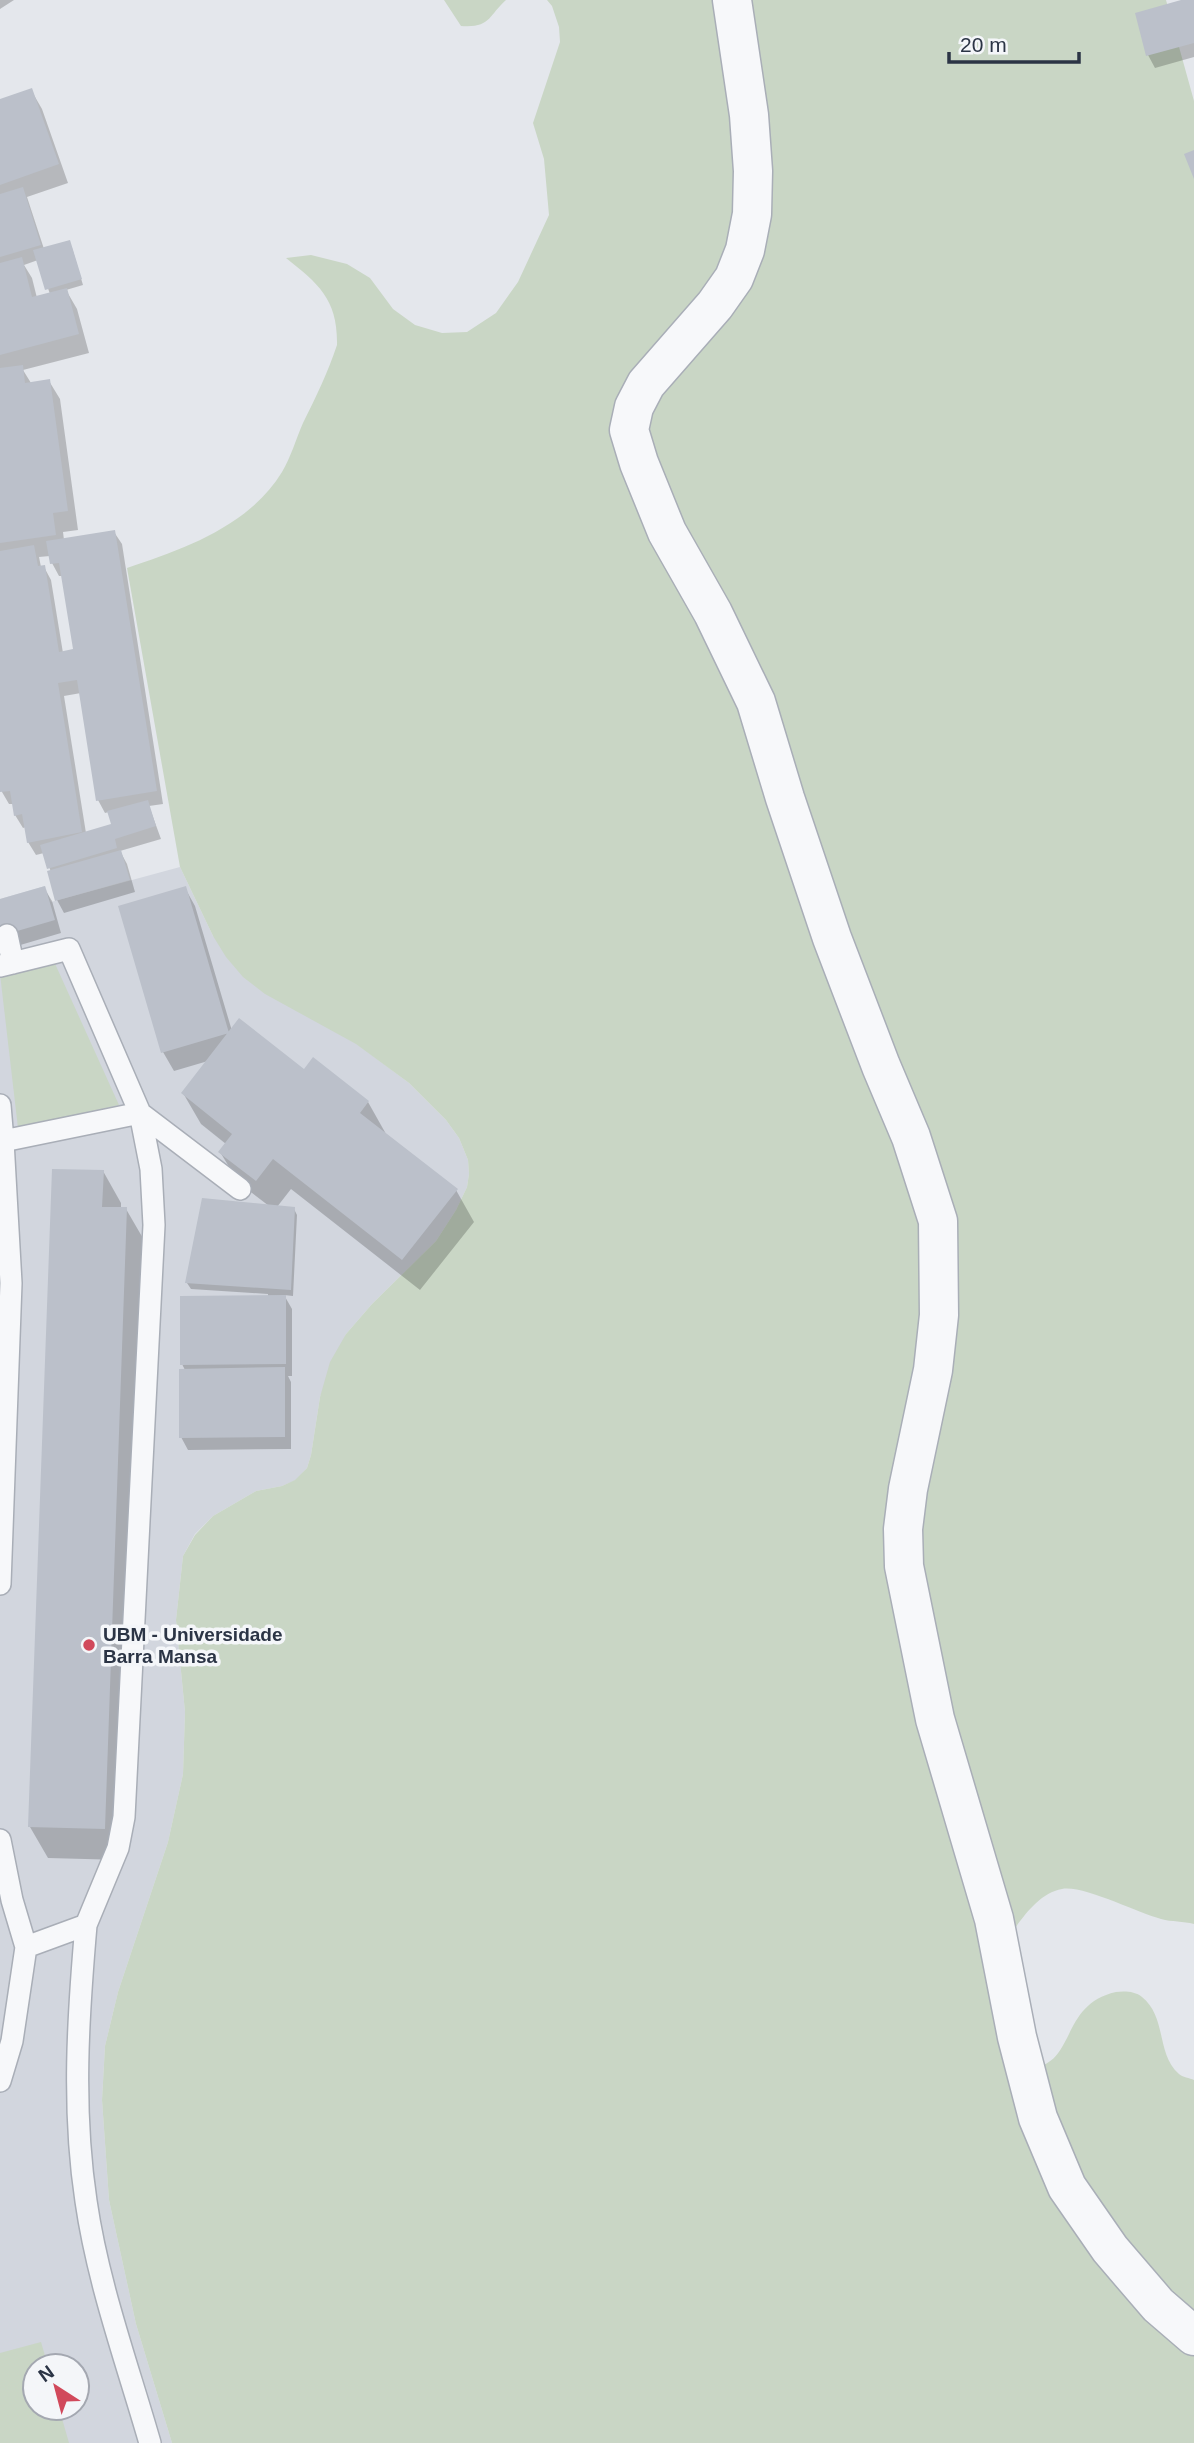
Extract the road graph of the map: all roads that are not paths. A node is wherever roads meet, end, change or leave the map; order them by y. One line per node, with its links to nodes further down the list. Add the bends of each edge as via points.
1 (732, 0): 13 (street, via 753,171 745,250 734,278 715,305 646,384 629,430 667,532 756,702 832,937 911,1137 938,1221 939,1315 933,1370 908,1489 904,1566 935,1719 994,1919 1038,2118 1067,2187 1110,2249 1158,2305)
2 (7, 935): 3 (lane)
3 (7, 964): 5 (lane, via 69,949)
4 (0, 1105): 6 (lane)
5 (140, 1112): 6 (lane); 7 (lane); 10 (lane, via 151,1169 154,1225 124,1817 118,1848)
6 (3, 1141): 8 (lane, via 11,1283)
7 (240, 1189)
8 (0, 1584)
9 (0, 1840): 11 (lane)
10 (86, 1925): 11 (lane); 14 (lane, via 76,2080 86,2202 102,2283)
11 (26, 1947): 12 (lane, via 12,2041)
12 (0, 2081)
13 (1194, 2336)
14 (150, 2443)

